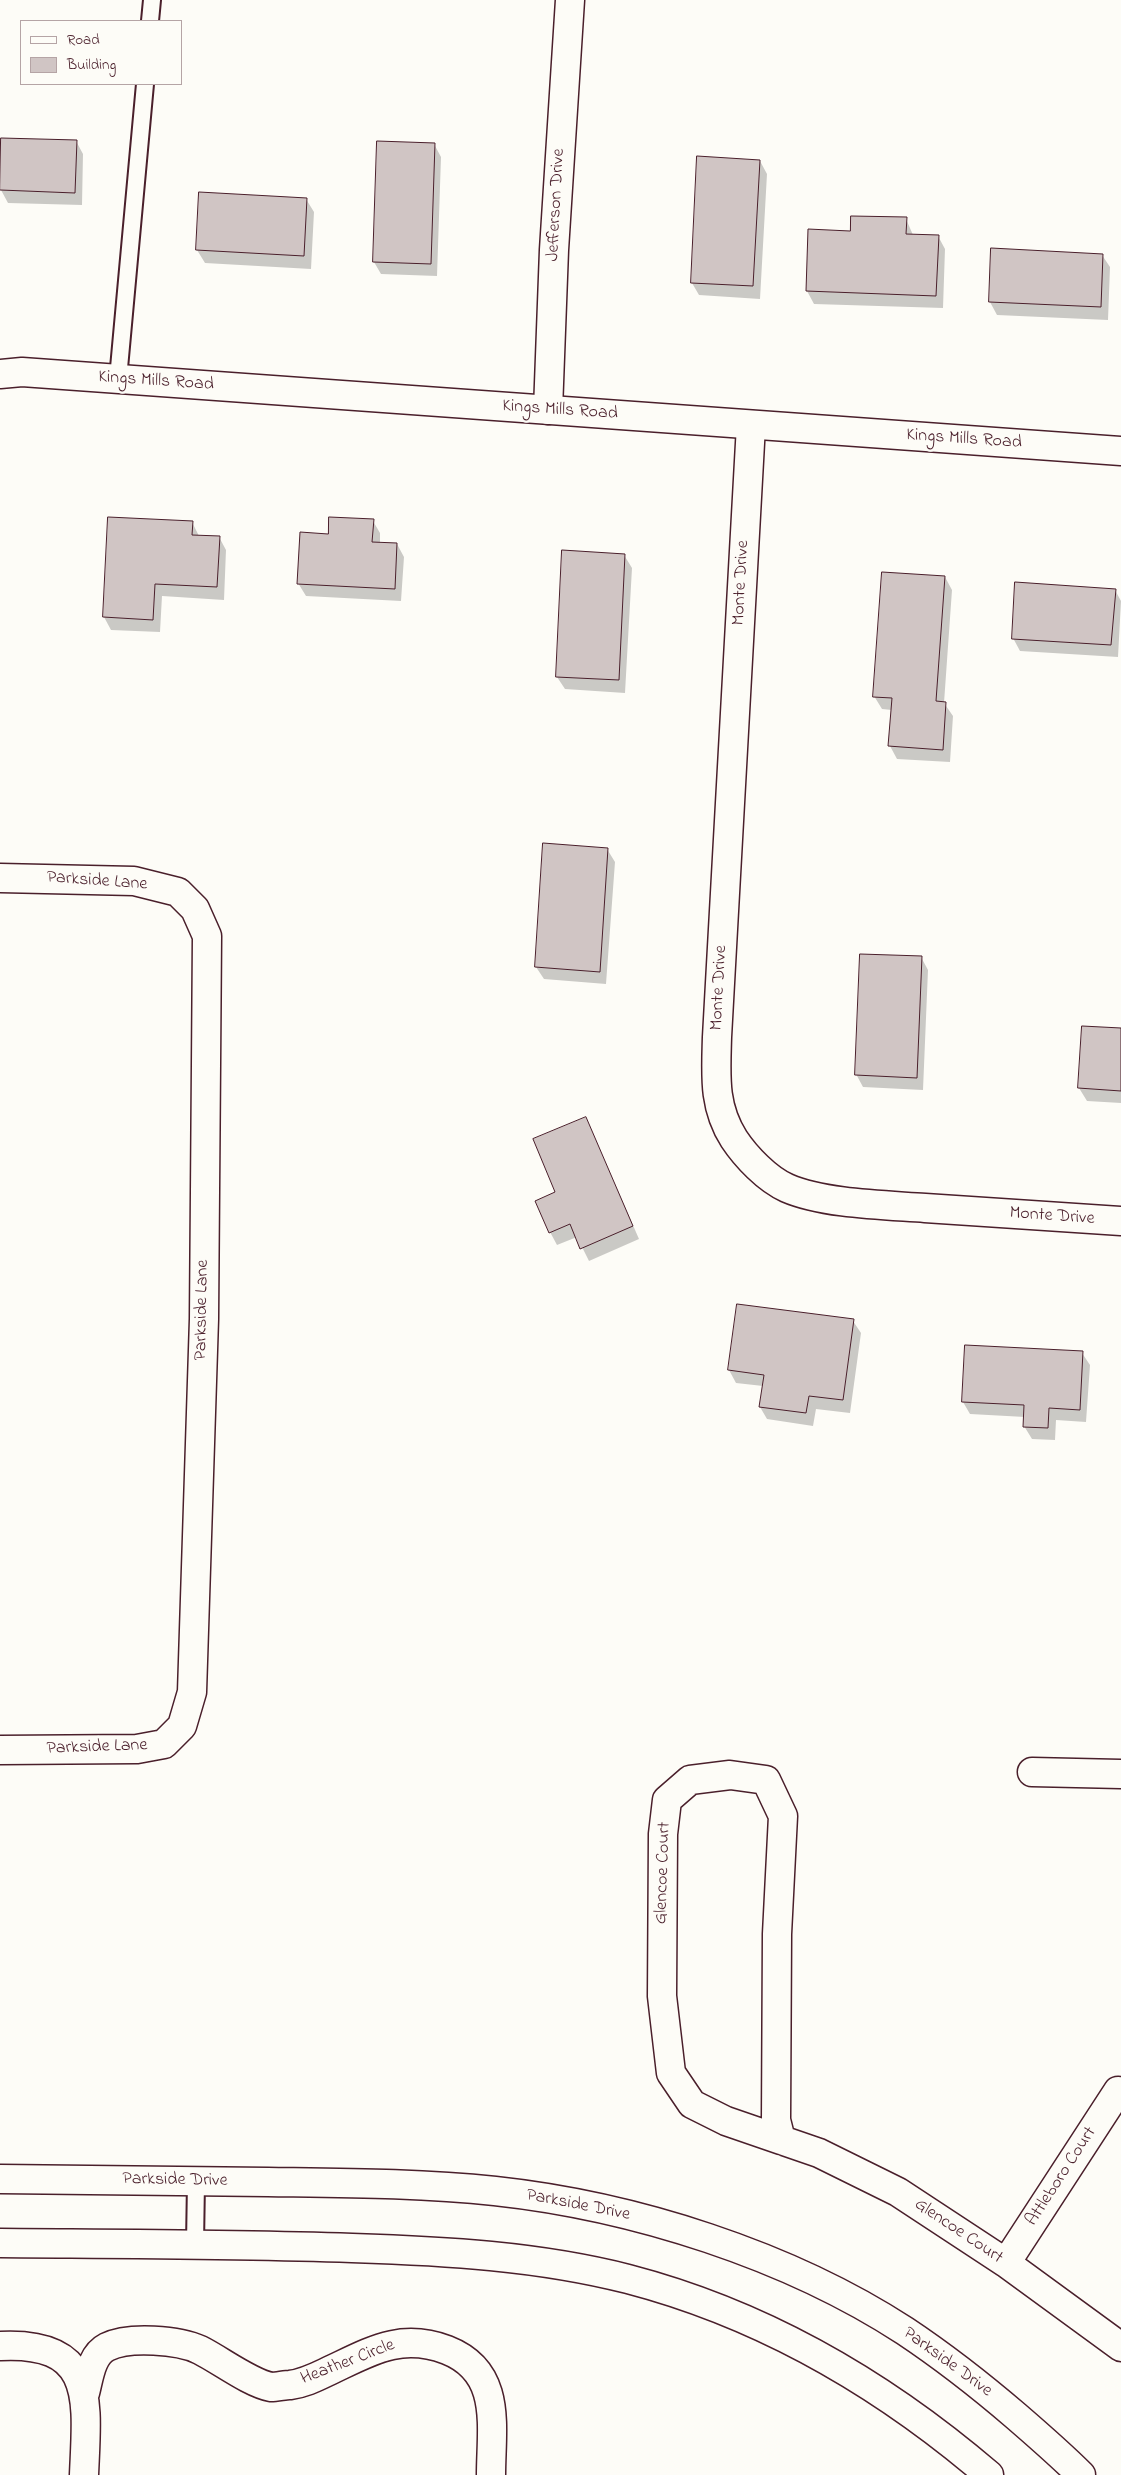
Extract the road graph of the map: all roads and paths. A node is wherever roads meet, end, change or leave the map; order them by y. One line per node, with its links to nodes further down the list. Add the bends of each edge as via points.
1 (152, 0): 3 (lane)
2 (570, 0): 7 (street, Jefferson Drive, via 554,250)
3 (150, 20)
4 (145, 85): 6 (lane)
5 (0, 374): 6 (street, Kings Mills Road, via 22,372)
6 (118, 379): 7 (street, Kings Mills Road)
7 (548, 410): 8 (street, Kings Mills Road)
8 (751, 425): 9 (street, Kings Mills Road); 11 (street, Monte Drive, via 717,1037 716,1094 722,1114 734,1139 768,1175 786,1188 894,1206)
9 (1121, 451)
10 (0, 878): 12 (street, Parkside Lane, via 134,881 178,892 195,909 207,936 204,1319 192,1692 182,1726 164,1744 137,1750)
11 (1121, 1221)
12 (0, 1750)
13 (1032, 1772): 14 (street)
14 (1121, 1774)
15 (1118, 2091): 21 (street, Attleboro Court)
16 (781, 2140): 16 (street, Glencoe Court, via 726,2121 692,2104 671,2073 662,1996 662,1834 667,1800 690,1780 730,1775 766,1780 783,1816 777,1963 776,2120); 21 (street, Glencoe Court, via 820,2154 898,2192)
17 (0, 2179): 18 (street, Parkside Drive)
18 (196, 2181): 20 (lane); 28 (street, Parkside Drive, via 380,2183 496,2191 610,2210 694,2234 749,2253 828,2288 904,2330 974,2380)
19 (0, 2243): 20 (street)
20 (195, 2244): 27 (street, via 453,2252 541,2262 628,2279 712,2306 794,2342 871,2385 944,2436)
21 (1006, 2264): 23 (street, Glencoe Court)
22 (0, 2346): 24 (street, via 19,2345 50,2350 73,2368)
23 (1121, 2346)
24 (85, 2393): 25 (street); 26 (street, Heather Circle, via 91,2367 97,2357 107,2347 129,2342 165,2341 199,2350 272,2387 304,2383 371,2350 399,2342 429,2343 457,2354 479,2373 492,2401)
25 (84, 2475)
26 (491, 2475)
27 (989, 2475)
28 (1081, 2475)

